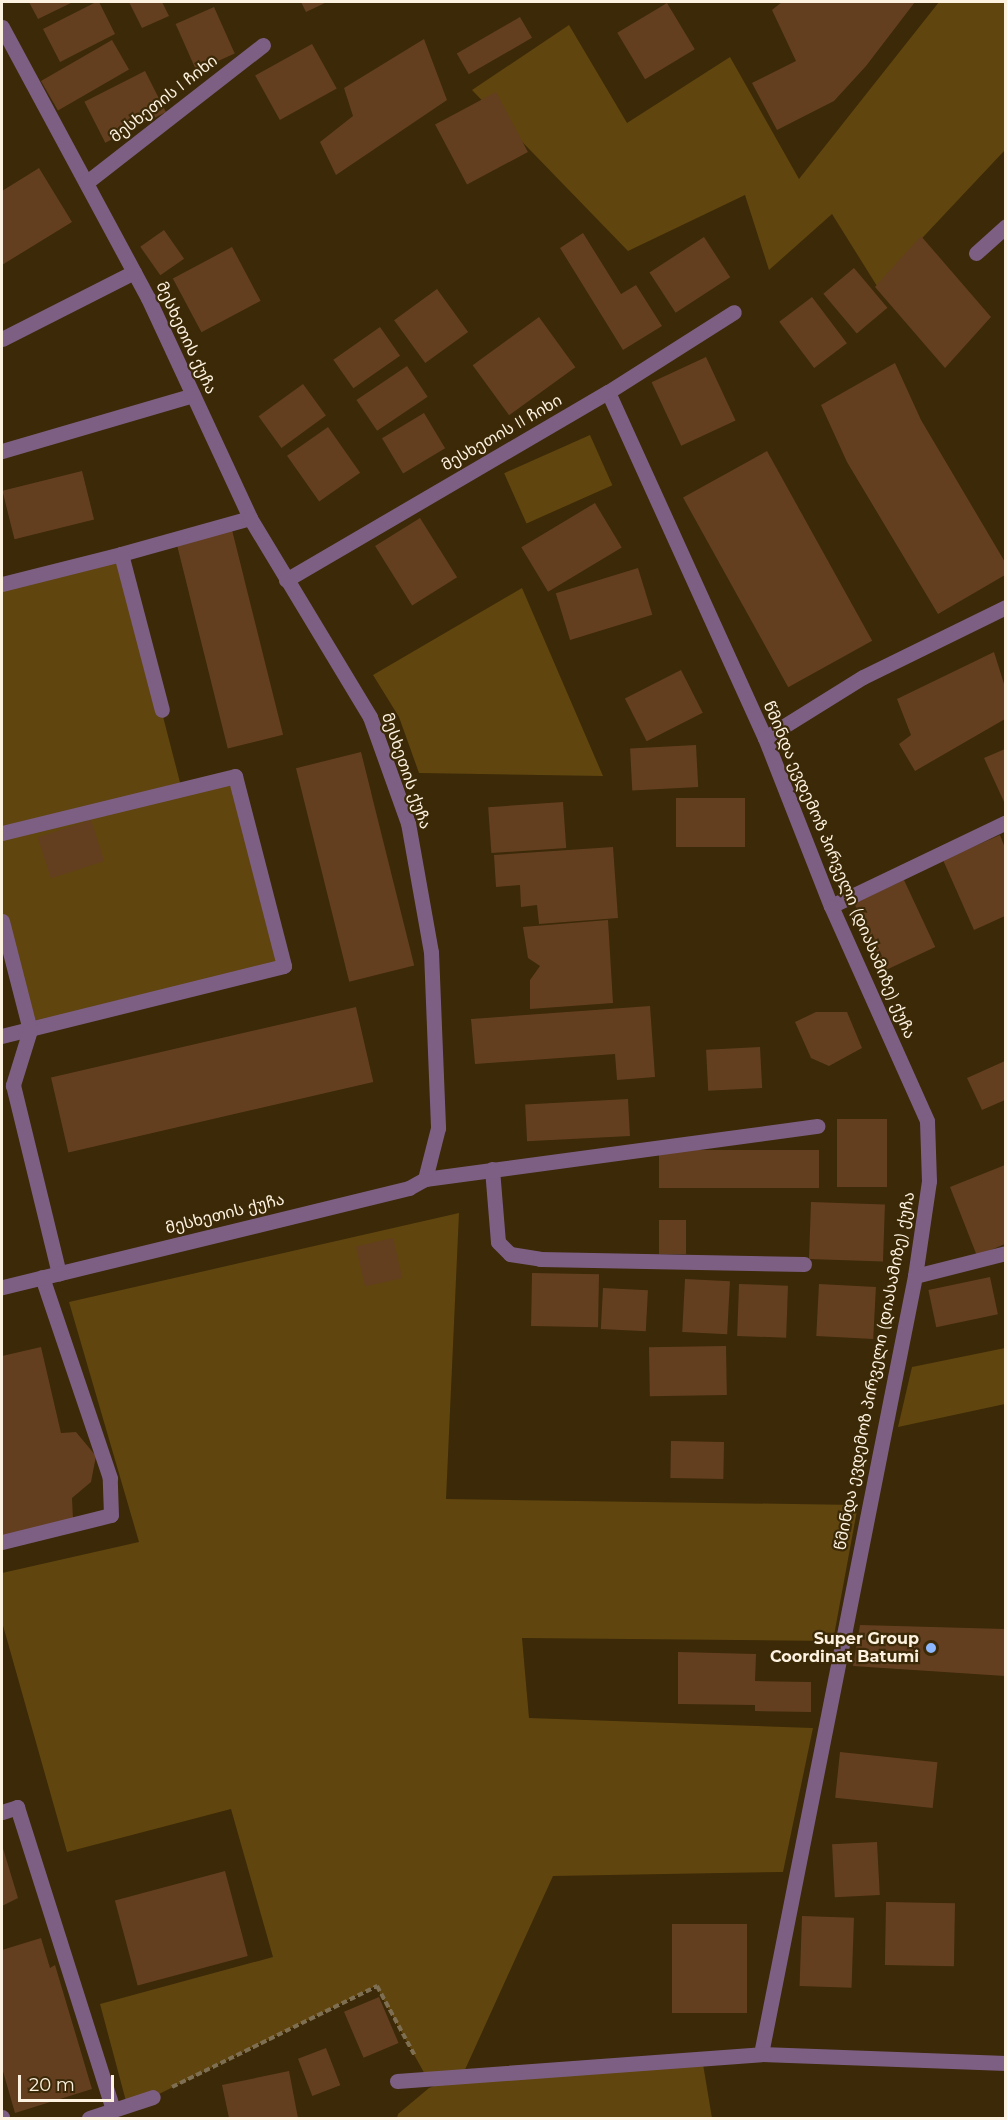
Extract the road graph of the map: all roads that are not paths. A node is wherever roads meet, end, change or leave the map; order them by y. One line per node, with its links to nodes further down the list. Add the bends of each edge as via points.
1 (2, 27): 3 (street, მესხეთის ქუჩა)
2 (263, 45): 3 (street, მესხეთის I ჩიხი)
3 (87, 182): 6 (street, მესხეთის ქუჩა)
4 (1005, 226): 5 (street)
5 (976, 253)
6 (134, 272): 8 (street); 10 (street, მესხეთის ქუჩა)
7 (734, 312): 9 (street, მესხეთის II ჩიხი)
8 (2, 339)
9 (608, 392): 14 (street, მესხეთის II ჩიხი); 18 (street, წმინდა ევდემოზ პირველი (დიასამიზე) ქუჩა)
10 (193, 395): 11 (street); 12 (street, მესხეთის ქუჩა)
11 (2, 451)
12 (250, 518): 13 (street); 14 (street, მესხეთის ქუჩა)
13 (121, 554): 15 (street); 17 (street)
14 (286, 580): 27 (street, მესხეთის ქუჩა, via 370,717 408,823 431,952 438,1128)
15 (2, 584)
16 (1005, 607): 18 (street, via 863,677)
17 (162, 710)
18 (765, 738): 21 (street, წმინდა ევდემოზ პირველი (დიასამიზე) ქუჩა)
19 (1005, 822): 21 (street)
20 (2, 833): 23 (street, via 235,776 284,966)
21 (831, 906): 31 (street, წმინდა ევდემოზ პირველი (დიასამიზე) ქუჩა, via 927,1121 929,1181)
22 (2, 921): 23 (street)
23 (30, 1030): 24 (street); 30 (street, via 13,1085)
24 (2, 1036)
25 (818, 1126): 26 (street)
26 (492, 1169): 27 (street); 29 (street, via 498,1242 510,1254 540,1259)
27 (425, 1179): 30 (street, მესხეთის ქუჩა, via 409,1188)
28 (1005, 1253): 31 (street)
29 (804, 1264)
30 (59, 1272): 32 (street, მესხეთის ქუჩა)
31 (915, 1276): 36 (street, წმინდა ევდემოზ პირველი (დიასამიზე) ქუჩა)
32 (42, 1277): 33 (street, მესხეთის ქუჩა); 34 (street, via 110,1478 111,1515)
33 (2, 1287)
34 (2, 1542)
35 (2, 1812): 40 (street, via 17,1808)
36 (761, 2054): 37 (street); 38 (street)
37 (1005, 2063)
38 (397, 2081)
39 (153, 2097): 40 (street)
40 (113, 2110): 41 (street)
41 (88, 2118)

